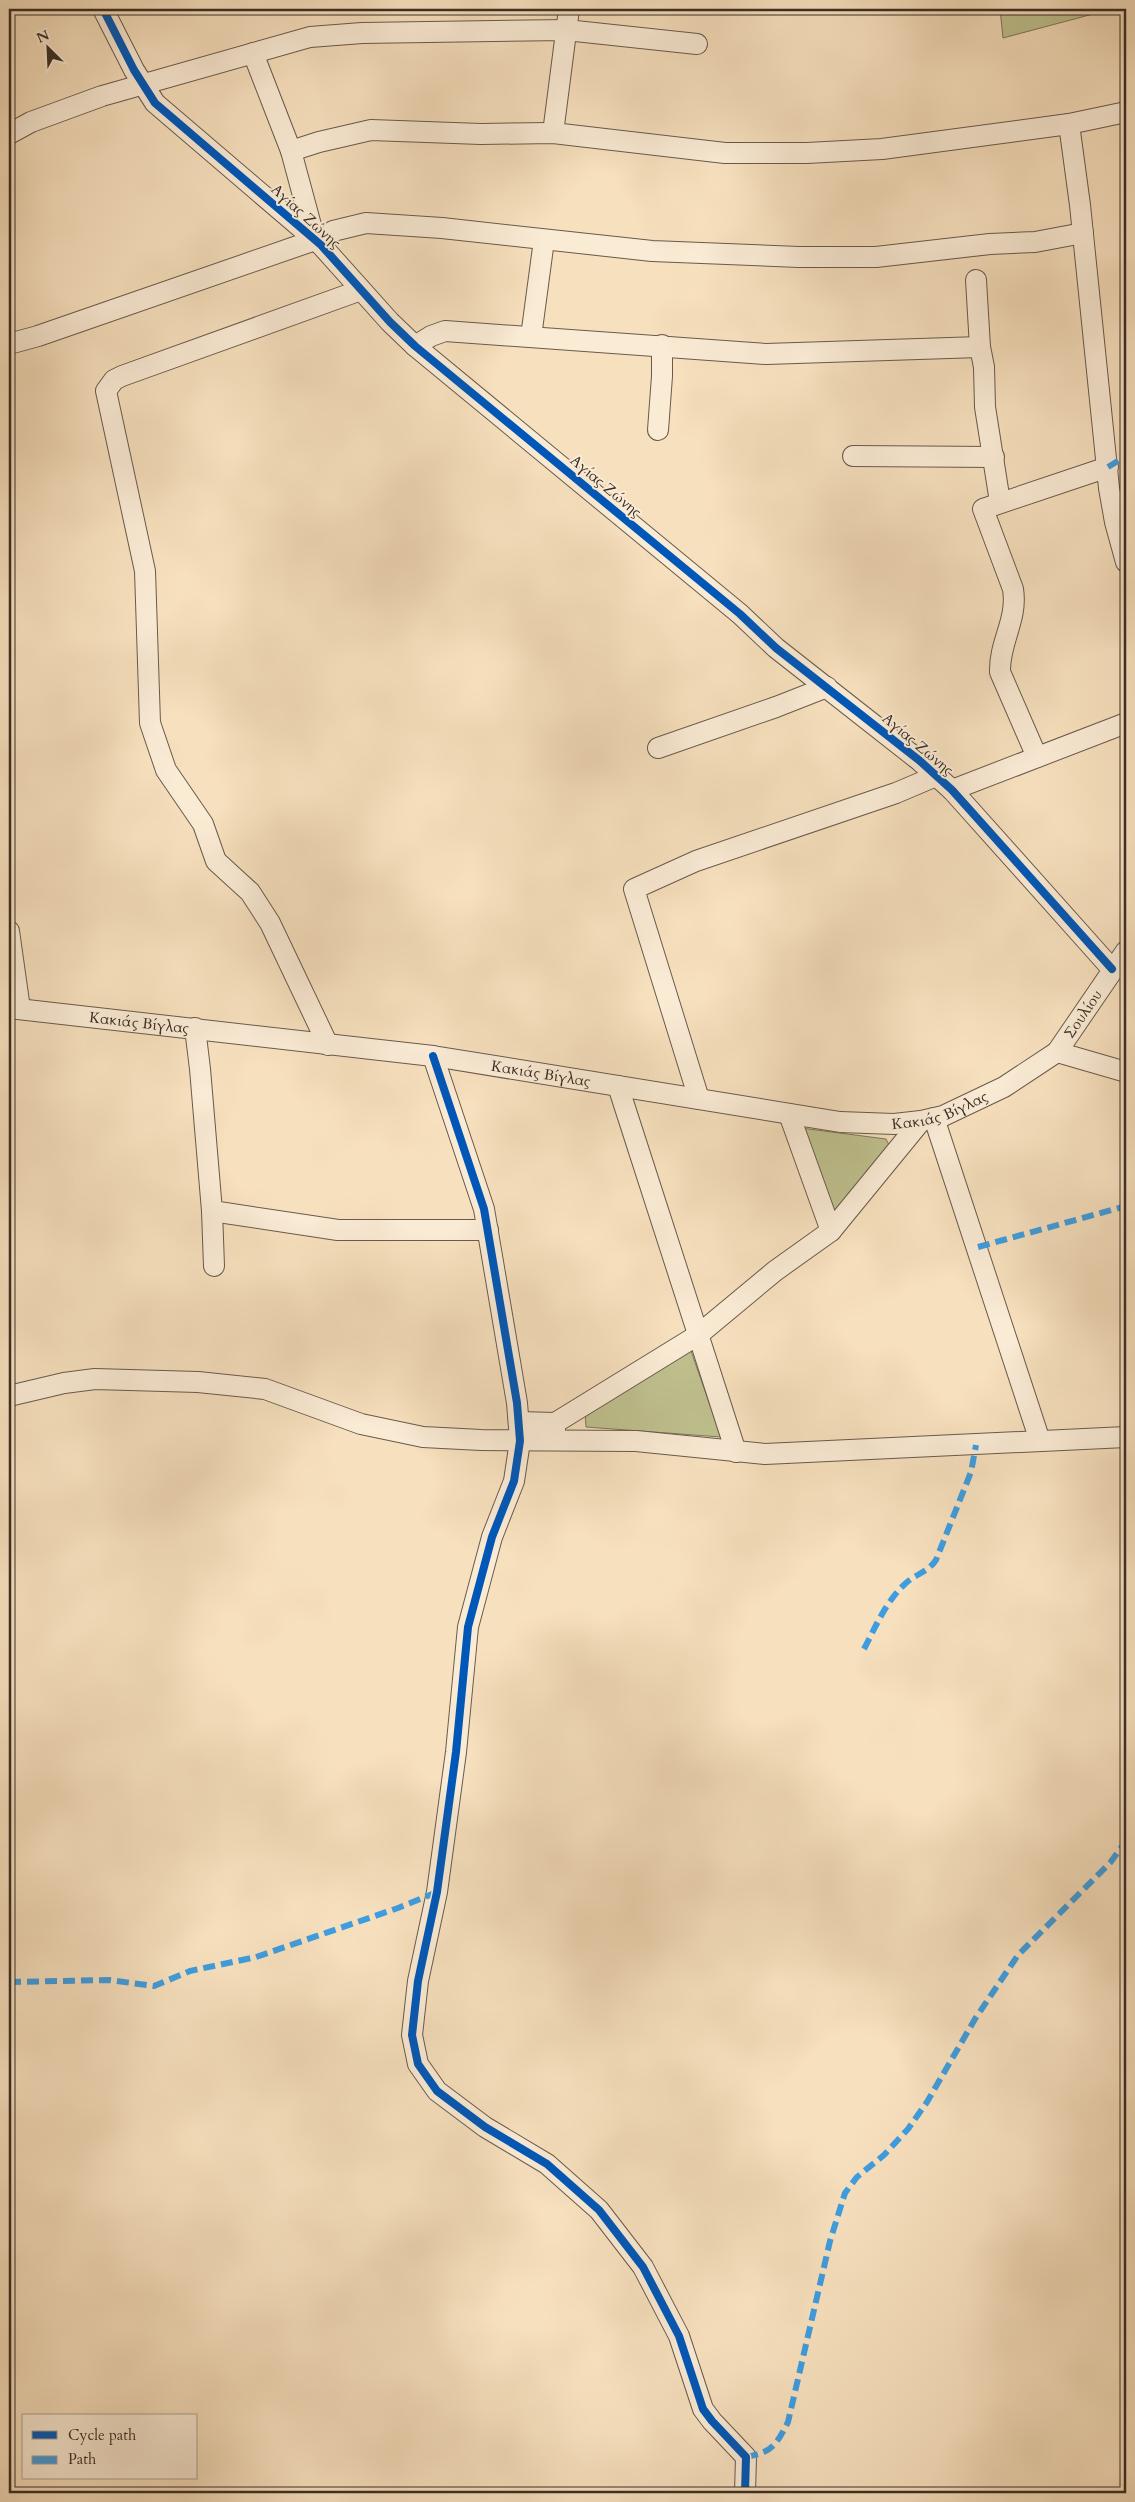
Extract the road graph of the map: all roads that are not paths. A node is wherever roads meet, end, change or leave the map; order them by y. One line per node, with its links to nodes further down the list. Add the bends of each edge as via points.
1 (103, 9): 6 (street, Αγίας Ζώνης)
2 (569, 9): 3 (street)
3 (566, 30): 4 (street); 5 (street, via 310,37); 9 (street)
4 (697, 44)
5 (253, 53): 6 (street); 11 (street)
6 (142, 84): 10 (street, via 40,118); 14 (street, Αγίας Ζώνης, via 155,103)
7 (1126, 112): 8 (street)
8 (1069, 124): 9 (street, via 882,149 807,153 725,153); 12 (street)
9 (553, 133): 11 (street, via 371,130)
10 (9, 134)
11 (291, 151): 14 (street)
12 (1083, 233): 13 (street, via 1035,242 876,257 702,254); 25 (street)
13 (544, 240): 14 (street, via 366,223 333,231); 17 (street)
14 (318, 242): 16 (street, Αγίας Ζώνης); 18 (street)
15 (976, 280): 21 (street)
16 (361, 290): 20 (street, Αγίας Ζώνης); 39 (street, via 122,376 114,380 106,391 145,571 150,723 166,770 203,824 216,861 250,892 270,923)
17 (531, 337): 19 (street); 20 (street, via 445,331)
18 (9, 344)
19 (662, 345): 21 (street, via 766,354); 22 (street)
20 (415, 346): 28 (street, Αγίας Ζώνης)
21 (980, 347): 24 (street, via 985,407)
22 (658, 430)
23 (852, 456): 24 (street)
24 (994, 457): 26 (street)
25 (1108, 467): 26 (street); 27 (street, via 1112,506)
26 (1000, 502): 31 (street, via 983,509 1014,599 1014,613 1000,658 1000,672)
27 (1126, 562)
28 (827, 687): 30 (street); 32 (street, Αγίας Ζώνης)
29 (1126, 723): 31 (street)
30 (658, 748)
31 (1037, 757): 33 (street)
32 (936, 776): 33 (street, Αγίας Ζώνης); 44 (street, via 878,800 696,861 634,889)
33 (952, 790): 36 (street, Αγίας Ζώνης)
34 (9, 931): 37 (street)
35 (1126, 951): 36 (street, Σουλίου)
36 (1112, 969): 40 (street, Σουλίου)
37 (14, 1008): 38 (street, Κακιάς Βίγλας)
38 (195, 1028): 39 (street, Κακιάς Βίγλας); 47 (street)
39 (328, 1045): 41 (street, Κακιάς Βίγλας)
40 (1057, 1052): 42 (street); 46 (street, Κακιάς Βίγλας, via 1004,1088)
41 (433, 1056): 43 (street, Κακιάς Βίγλας); 48 (street, via 479,1191)
42 (1126, 1072)
43 (618, 1086): 44 (street, Κακιάς Βίγλας); 51 (street)
44 (699, 1098): 45 (street, Κακιάς Βίγλας)
45 (789, 1114): 46 (street, Κακιάς Βίγλας, via 865,1124); 49 (street)
46 (928, 1120): 49 (street); 56 (street)
47 (212, 1212): 48 (street, via 338,1230); 50 (street)
48 (488, 1230): 53 (street)
49 (831, 1231): 51 (street, via 774,1271)
50 (214, 1266)
51 (698, 1335): 54 (street); 57 (street)
52 (9, 1396): 53 (street, via 95,1379 198,1382 265,1389 361,1424 423,1437)
53 (519, 1431): 54 (street); 58 (street, via 514,1481 492,1536 468,1628 456,1752 437,1892 418,1981 412,2035 418,2064 437,2091 485,2126 547,2164 592,2203 638,2260 679,2336 704,2409 746,2457)
54 (555, 1431): 57 (street)
55 (1126, 1438): 56 (street)
56 (1040, 1442): 57 (street, via 795,1454)
57 (736, 1452)
58 (745, 2493)

